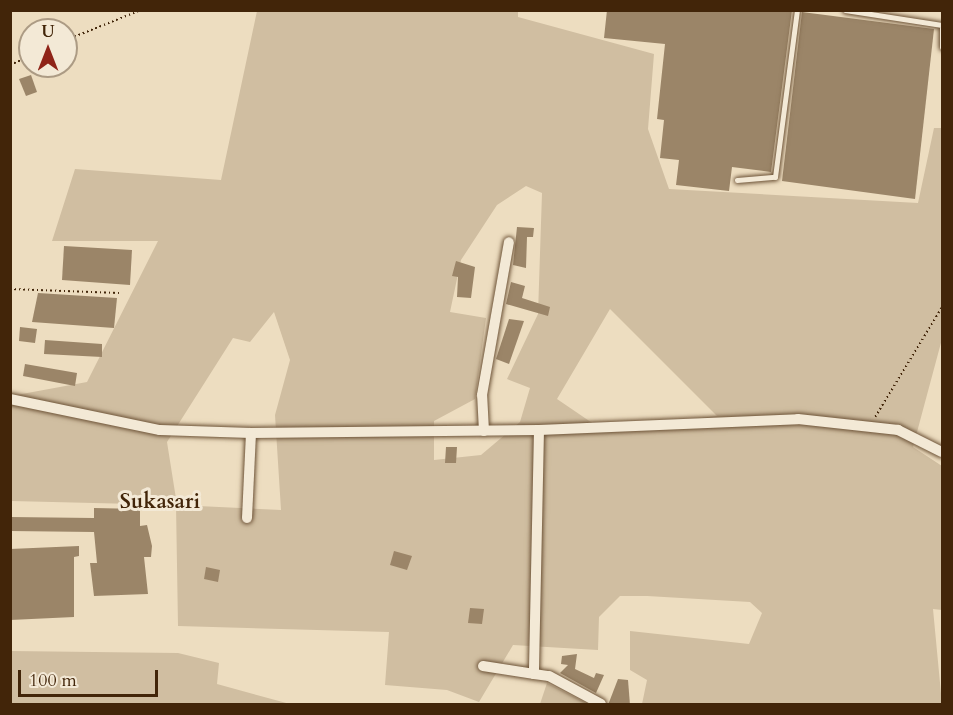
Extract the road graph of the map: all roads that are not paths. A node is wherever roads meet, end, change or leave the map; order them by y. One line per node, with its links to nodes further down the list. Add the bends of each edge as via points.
1 (797, 10): 5 (lane, via 775,177)
2 (845, 10): 3 (lane)
3 (942, 26): 4 (lane)
4 (942, 47)
5 (737, 180)
6 (509, 242): 9 (street, via 482,394)
7 (10, 399): 10 (street, via 160,430)
8 (539, 430): 9 (street); 11 (street, via 798,418 898,430); 14 (street)
9 (484, 431): 10 (street)
10 (251, 433): 12 (street)
11 (942, 452)
12 (247, 518)
13 (483, 666): 14 (street)
14 (534, 674): 15 (street, via 549,675)
15 (601, 705)

